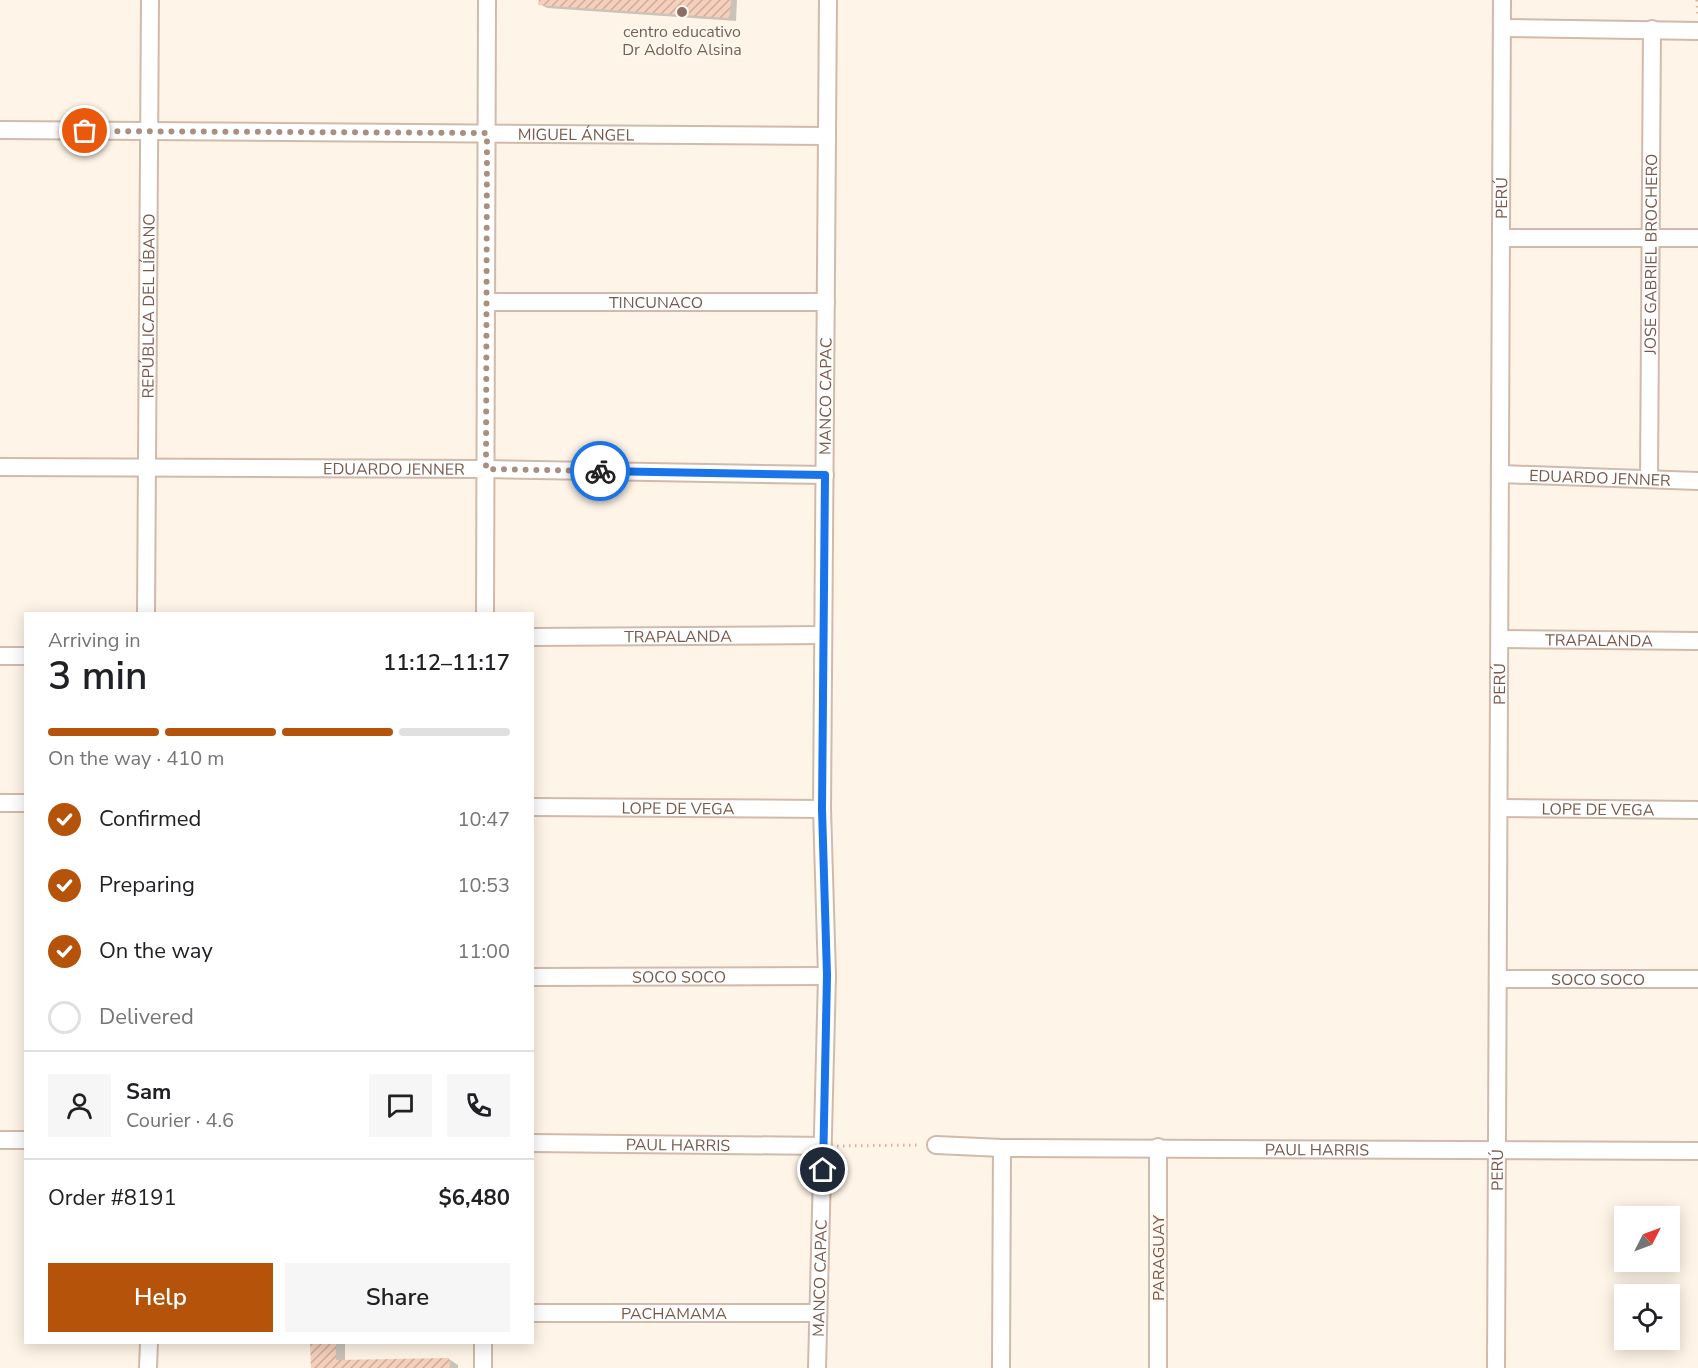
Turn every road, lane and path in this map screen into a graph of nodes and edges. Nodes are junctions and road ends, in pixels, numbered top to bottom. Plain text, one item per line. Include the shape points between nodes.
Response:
1 (150, 0) edge
2 (487, 0) edge
3 (828, 0) edge
4 (1502, 0) edge
5 (1502, 28) junction
6 (1652, 30) junction
7 (1698, 31) edge
8 (0, 130) edge
9 (149, 131) junction
10 (487, 133) junction
11 (827, 136) junction
12 (1501, 238) junction
13 (1651, 238) junction
14 (1698, 238) edge
15 (486, 302) junction
16 (826, 302) junction
17 (0, 467) edge
18 (147, 468) junction
19 (486, 469) junction
20 (1501, 474) junction
21 (825, 475) junction
22 (1649, 479) junction
23 (1698, 481) edge
24 (146, 612) edge
25 (485, 612) edge
26 (823, 635) junction
27 (534, 637) edge
28 (1500, 639) junction
29 (1698, 641) edge
30 (0, 656) edge
31 (24, 656) edge
32 (0, 803) edge
33 (24, 803) edge
34 (534, 807) edge
35 (1499, 808) junction
36 (822, 809) junction
37 (1698, 810) edge
38 (827, 976) junction
39 (534, 977) edge
40 (1498, 979) junction
41 (1698, 979) edge
42 (0, 1140) edge
43 (24, 1140) edge
44 (534, 1143) edge
45 (936, 1144) joint
46 (824, 1146) junction
47 (1002, 1148) junction
48 (1158, 1148) junction
49 (1497, 1150) junction
50 (1698, 1151) edge
51 (534, 1313) edge
52 (818, 1313) junction
53 (149, 1344) edge
54 (483, 1344) edge
55 (148, 1368) edge
56 (483, 1368) edge
57 (817, 1368) edge
58 (1001, 1368) edge
59 (1158, 1368) edge
60 (1496, 1368) edge

1 - 9 street, REPÚBLICA DEL LÍBANO
2 - 10 street
3 - 11 street, MANCO CAPAC
4 - 5 street, PERÚ
5 - 6 street
5 - 12 street, PERÚ
6 - 7 street
6 - 13 street, JOSE GABRIEL BROCHERO
8 - 9 street, MIGUEL ÁNGEL
9 - 10 street, MIGUEL ÁNGEL
9 - 18 street, REPÚBLICA DEL LÍBANO
10 - 11 street, MIGUEL ÁNGEL
10 - 15 street
11 - 16 street, MANCO CAPAC
12 - 13 street
12 - 20 street, PERÚ
13 - 14 street
13 - 22 street, JOSE GABRIEL BROCHERO
15 - 16 street, TINCUNACO
15 - 19 street
16 - 21 street, MANCO CAPAC
17 - 18 street, EDUARDO JENNER
18 - 19 street, EDUARDO JENNER
18 - 24 street, REPÚBLICA DEL LÍBANO
19 - 21 street, EDUARDO JENNER
19 - 25 street
20 - 22 street, EDUARDO JENNER
20 - 28 street, PERÚ
21 - 26 street, MANCO CAPAC
22 - 23 street, EDUARDO JENNER
26 - 27 street, TRAPALANDA
26 - 36 street, MANCO CAPAC
28 - 29 street, TRAPALANDA
28 - 35 street, PERÚ
30 - 31 street
32 - 33 street
34 - 36 street, LOPE DE VEGA
35 - 37 street, LOPE DE VEGA
35 - 40 street, PERÚ
36 - 38 street, MANCO CAPAC
38 - 39 street, SOCO SOCO
38 - 46 street, MANCO CAPAC
40 - 41 street, SOCO SOCO
40 - 49 street, PERÚ
42 - 43 street
44 - 46 street, PAUL HARRIS
45 - 46 path
45 - 47 street, PAUL HARRIS
46 - 52 street, MANCO CAPAC
47 - 48 street, PAUL HARRIS
47 - 58 street
48 - 49 street, PAUL HARRIS
48 - 59 street, PARAGUAY
49 - 50 street, PAUL HARRIS
49 - 60 street, PERÚ
51 - 52 street, PACHAMAMA
52 - 57 street, MANCO CAPAC
53 - 55 street
54 - 56 street

